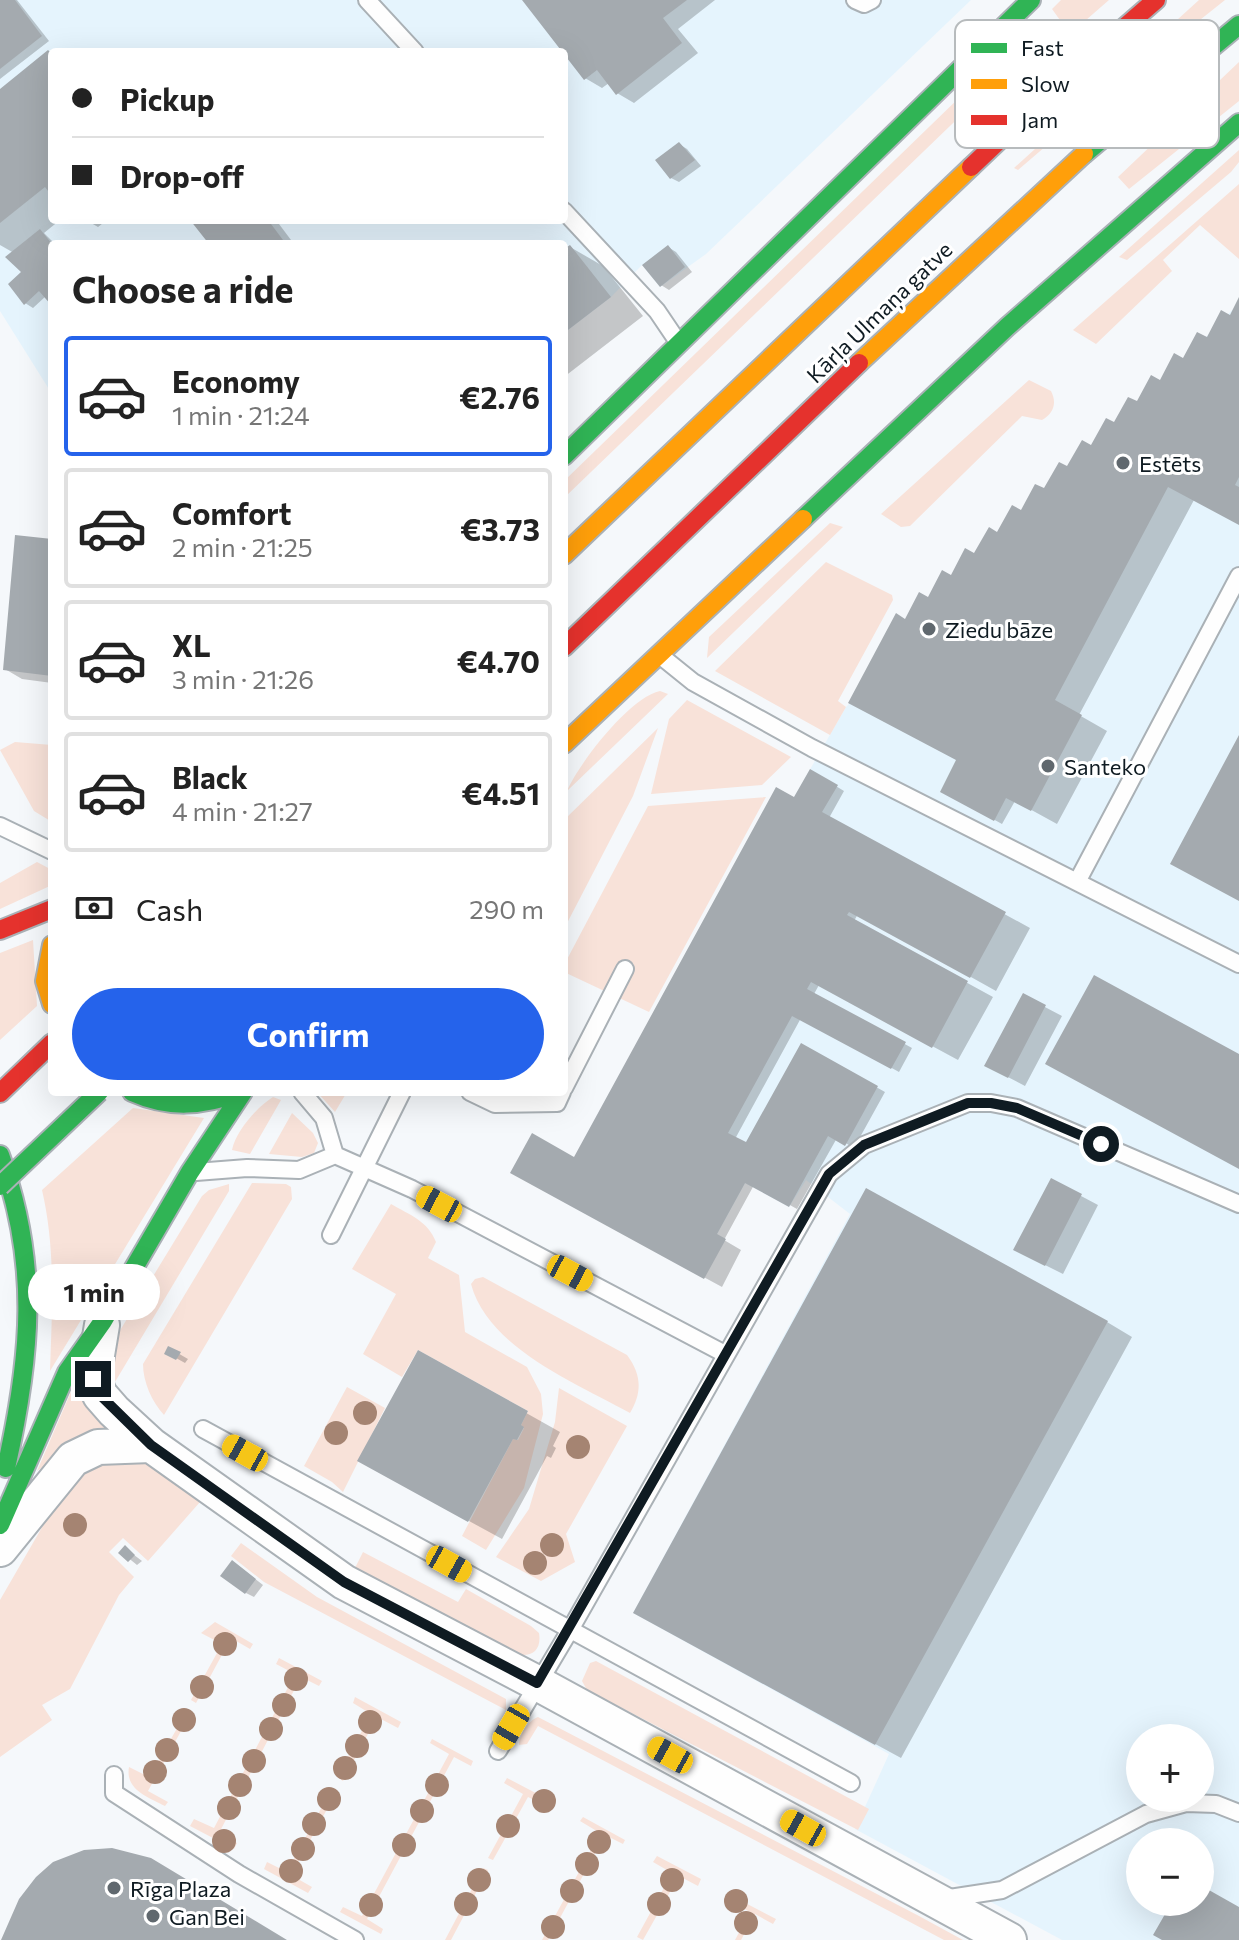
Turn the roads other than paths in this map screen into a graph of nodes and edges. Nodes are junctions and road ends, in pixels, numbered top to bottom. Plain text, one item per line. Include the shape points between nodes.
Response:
1 (367, 0) edge
2 (855, 0) edge
3 (872, 0) edge
4 (1031, 0) edge
5 (1156, 0) edge
6 (1011, 20) edge
7 (1133, 20) edge
8 (1239, 25) edge
9 (1219, 42) edge
10 (411, 48) edge
11 (955, 74) edge
12 (1239, 123) edge
13 (1219, 141) edge
14 (991, 148) edge
15 (1091, 148) edge
16 (1211, 148) edge
17 (568, 215) edge
18 (679, 344) junction
19 (568, 452) edge
20 (568, 551) edge
21 (1239, 576) edge
22 (568, 643) edge
23 (659, 654) junction
24 (568, 740) edge
25 (0, 826) edge
26 (48, 849) edge
27 (1077, 882) junction
28 (48, 911) edge
29 (0, 930) edge
30 (1239, 964) edge
31 (48, 966) edge
32 (625, 969) dead end
33 (48, 991) edge
34 (48, 1047) edge
35 (568, 1080) edge
36 (0, 1093) edge
37 (95, 1096) edge
38 (140, 1096) edge
39 (231, 1096) edge
40 (239, 1096) edge
41 (305, 1096) edge
42 (400, 1096) edge
43 (478, 1096) edge
44 (560, 1096) edge
45 (0, 1155) edge
46 (335, 1155) junction
47 (365, 1170) junction
48 (190, 1172) junction
49 (0, 1186) edge
50 (1239, 1204) edge
51 (331, 1235) dead end
52 (103, 1321) junction
53 (725, 1354) junction
54 (203, 1429) dead end
55 (151, 1445) junction
56 (0, 1490) edge
57 (0, 1525) edge
58 (0, 1549) edge
59 (570, 1630) junction
60 (537, 1683) junction
61 (498, 1751) dead end
62 (114, 1775) dead end
63 (851, 1783) dead end
64 (1239, 1813) edge
65 (936, 1900) junction
66 (355, 1940) edge
67 (1009, 1940) edge

1 - 10 lane
2 - 3 lane
4 - 6 highway
5 - 7 highway, Kārļa Ulmaņa gatve
8 - 9 highway, Kārļa Ulmaņa gatve
11 - 18 highway
12 - 13 highway
14 - 20 highway, Kārļa Ulmaņa gatve
15 - 22 highway, Kārļa Ulmaņa gatve
16 - 23 highway via 1007,327
17 - 18 lane via 657,311
18 - 19 highway
21 - 27 lane
23 - 24 highway
23 - 27 lane via 693,682 812,748
25 - 26 lane
27 - 30 lane
28 - 29 highway
31 - 33 highway
32 - 35 lane
34 - 36 highway
37 - 49 highway, bridge
38 - 39 highway via 176,1106 207,1105
40 - 48 highway
41 - 46 lane via 324,1118
42 - 47 lane
43 - 44 lane via 495,1104 557,1103
45 - 56 highway via 18,1206 29,1290 26,1367
46 - 47 lane
46 - 48 lane via 299,1170
47 - 51 lane
47 - 53 lane via 412,1189
48 - 52 highway
50 - 53 lane via 1017,1108 968,1103 864,1145 829,1174
52 - 55 street via 93,1379 100,1395
52 - 57 highway via 67,1372
53 - 59 lane
54 - 59 lane
55 - 58 street via 98,1447 73,1459
55 - 60 street via 344,1582
59 - 60 lane
59 - 63 lane
60 - 61 lane
60 - 65 street
62 - 66 lane via 114,1793 133,1807
64 - 65 lane via 1216,1804 1186,1803 1146,1814 1002,1890
65 - 67 street

